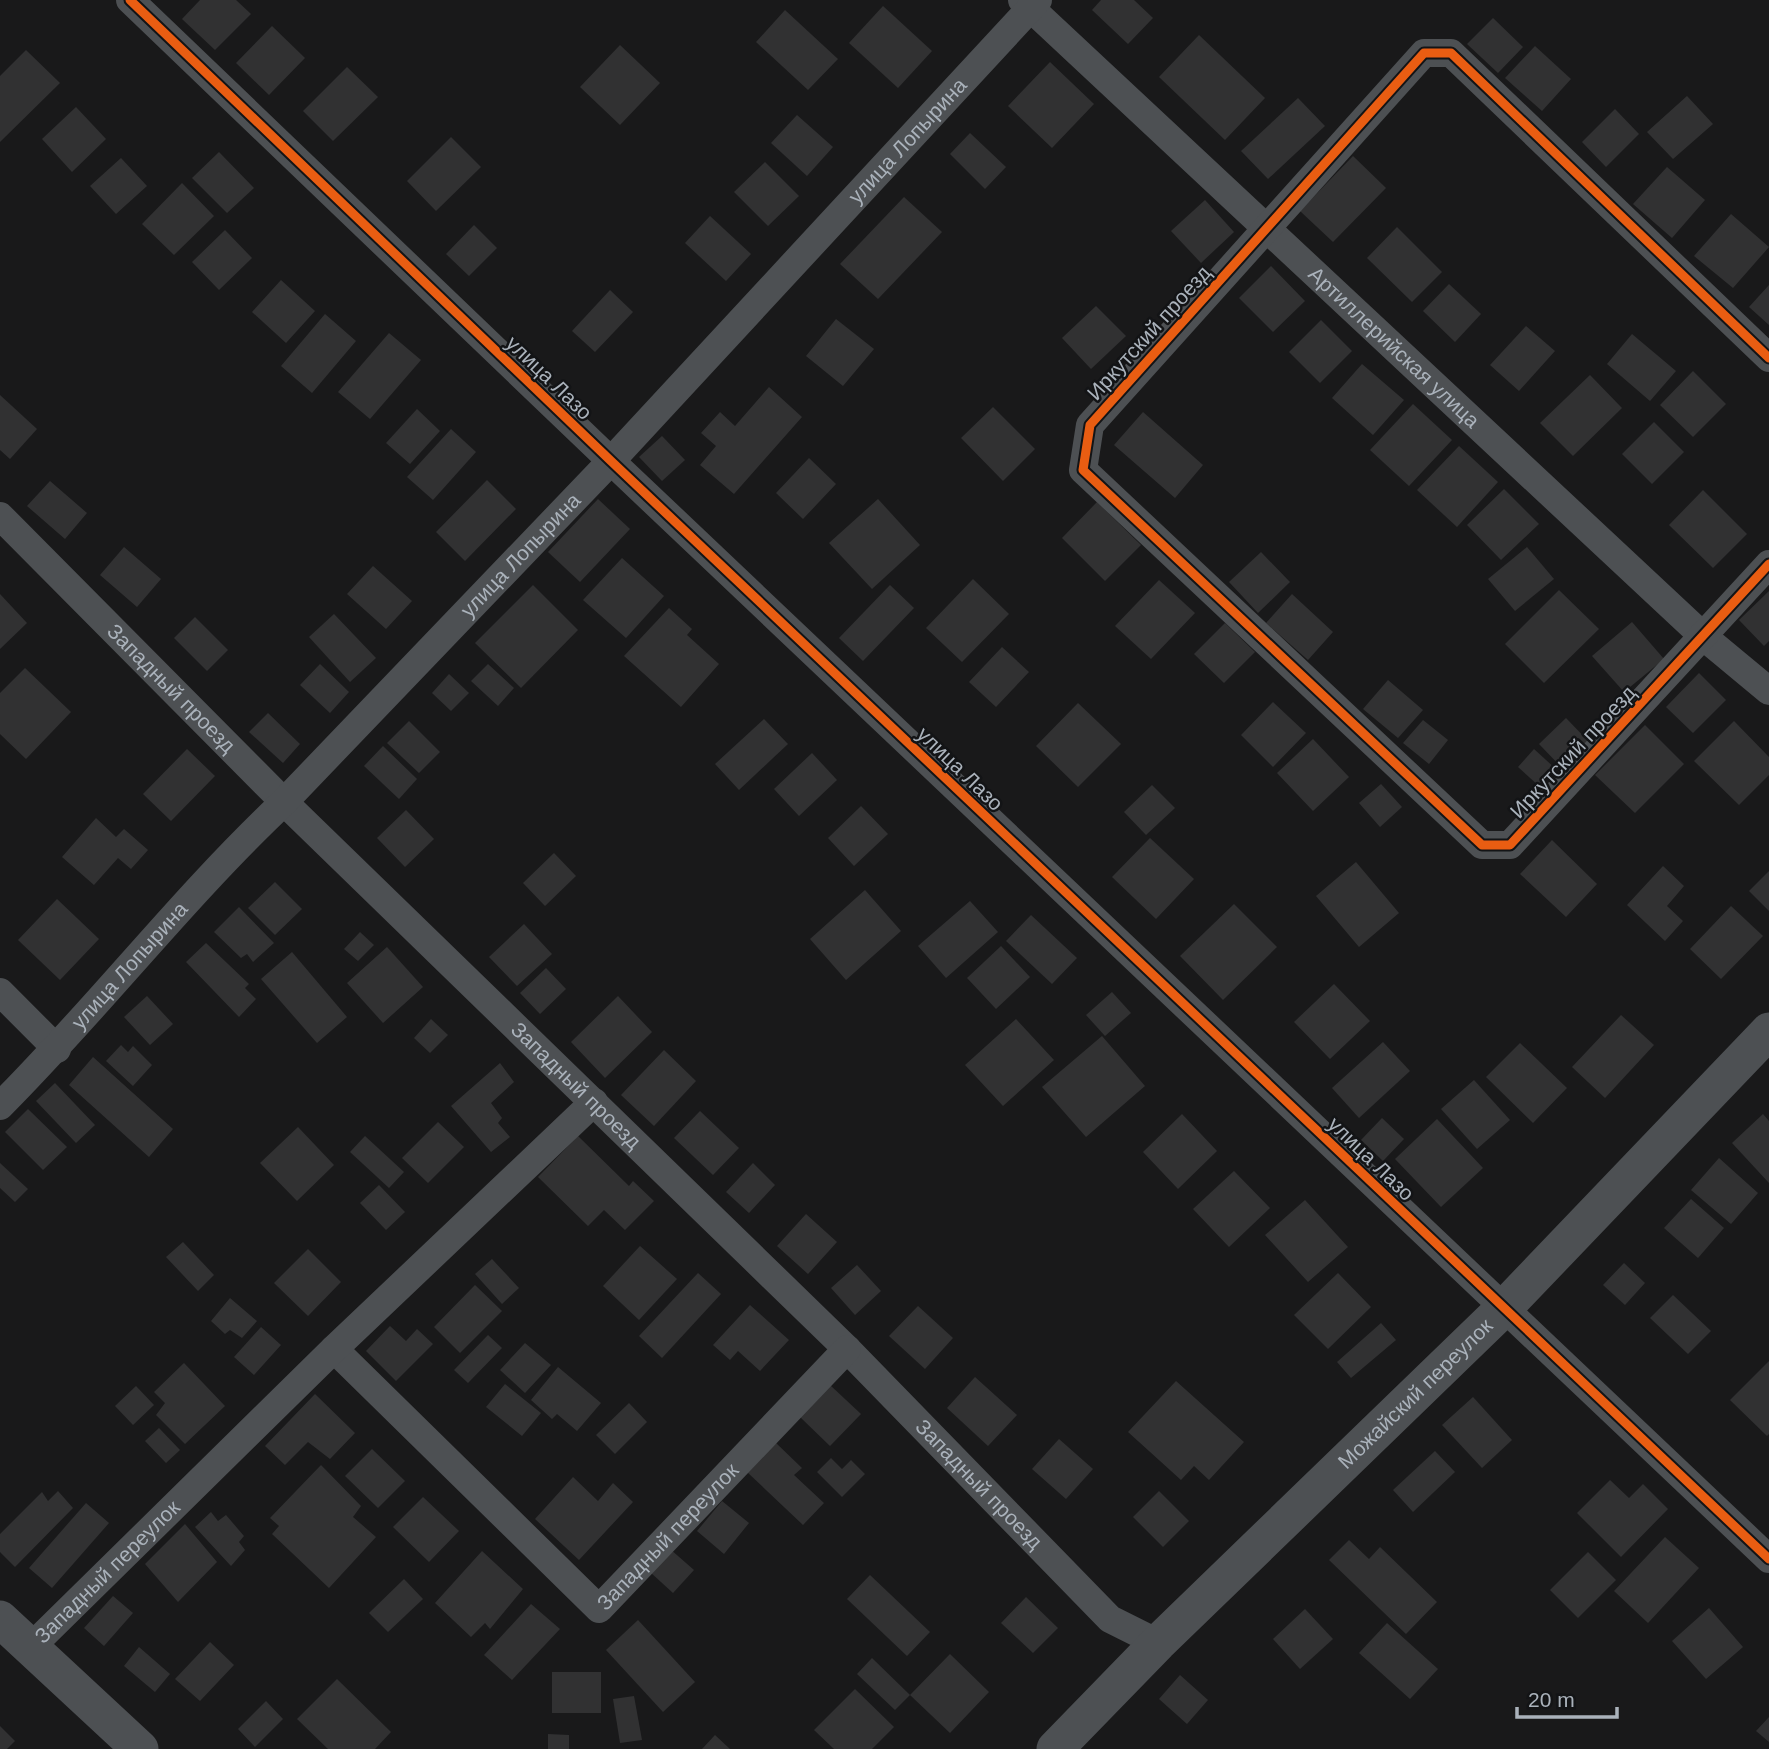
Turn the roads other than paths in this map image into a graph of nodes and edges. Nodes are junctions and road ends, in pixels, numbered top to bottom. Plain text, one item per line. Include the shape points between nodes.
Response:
1 (130, 0) edge
2 (1030, 3) edge
3 (1268, 227) junction
4 (1769, 358) edge
5 (611, 461) junction
6 (0, 516) edge
7 (1769, 564) edge
8 (1704, 637) junction
9 (1769, 691) edge
10 (284, 802) junction
11 (0, 992) edge
12 (1769, 1031) edge
13 (57, 1049) junction
14 (594, 1102) junction
15 (0, 1106) edge
16 (1503, 1309) junction
17 (334, 1349) junction
18 (847, 1349) junction
19 (1769, 1559) edge
20 (0, 1619) edge
21 (1158, 1643) junction
22 (31, 1647) junction
23 (140, 1749) edge
24 (1055, 1749) edge

1 - 5 street, улица Лазо
2 - 3 street, Артиллерийская улица
2 - 5 street, улица Лопырина
3 - 4 street, Иркутский проезд via 1424,53 1451,53
3 - 8 street, Артиллерийская улица
3 - 8 street, Иркутский проезд via 1090,425 1083,470 1472,836 1482,845 1510,845
5 - 10 street, улица Лопырина
5 - 16 street, улица Лазо
6 - 10 street, Западный проезд
7 - 8 street, Иркутский проезд
8 - 9 street, Артиллерийская улица
10 - 13 street, улица Лопырина via 234,849
10 - 14 street, Западный проезд
11 - 13 street
12 - 16 street, Можайский переулок
13 - 15 street, улица Лопырина
14 - 17 street, Западный переулок
14 - 18 street, Западный проезд
16 - 19 street, улица Лазо
16 - 21 street, Можайский переулок
17 - 18 street, Западный переулок via 599,1609
17 - 22 street, Западный переулок
18 - 21 street, Западный проезд via 1110,1619
20 - 22 street
21 - 24 street, Можайский переулок
22 - 23 street

